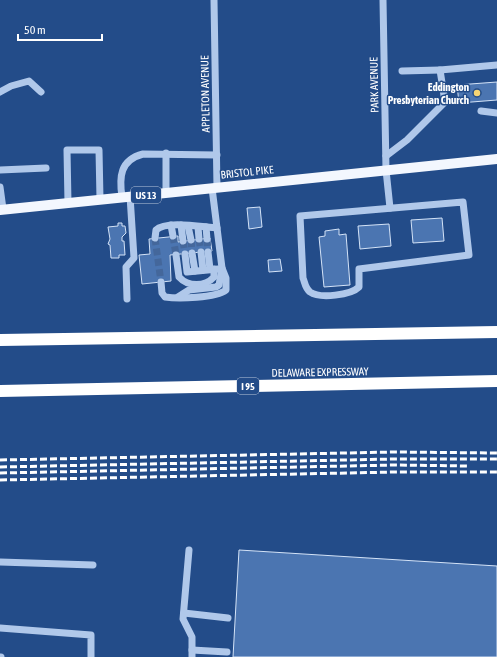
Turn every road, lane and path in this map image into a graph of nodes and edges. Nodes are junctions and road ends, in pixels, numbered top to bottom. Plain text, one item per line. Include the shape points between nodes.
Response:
1 (214, 0) edge
2 (383, 0) edge
3 (497, 65) edge
4 (440, 70) junction
5 (402, 71) dead end
6 (0, 92) edge
7 (42, 92) dead end
8 (481, 111) dead end
9 (497, 113) edge
10 (166, 153) junction
11 (217, 154) junction
12 (386, 156) junction
13 (497, 159) edge
14 (46, 168) dead end
15 (0, 170) edge
16 (386, 170) junction
17 (0, 187) edge
18 (214, 188) junction
19 (166, 193) junction
20 (126, 197) junction
21 (100, 200) junction
22 (68, 203) junction
23 (390, 208) junction
24 (2, 210) edge
25 (171, 225) junction
26 (185, 225) junction
27 (198, 227) junction
28 (206, 227) junction
29 (217, 228) junction
30 (173, 236) tunnel mouth
31 (155, 238) dead end
32 (187, 240) tunnel mouth
33 (204, 252) tunnel mouth
34 (188, 254) tunnel mouth
35 (176, 255) tunnel mouth
36 (209, 269) junction
37 (161, 282) tunnel mouth
38 (127, 298) dead end
39 (497, 332) edge
40 (0, 340) edge
41 (497, 381) edge
42 (0, 390) edge
43 (189, 550) dead end
44 (0, 562) edge
45 (93, 565) dead end
46 (184, 613) junction
47 (228, 618) dead end
48 (0, 628) edge
49 (227, 652) dead end
50 (192, 653) edge
51 (90, 657) edge

1 - 11 street, APPLETON AVENUE
2 - 12 street, PARK AVENUE
3 - 4 street
4 - 5 street
4 - 12 street via 445,102 407,140
6 - 7 street via 29,81
8 - 9 street
10 - 11 street
10 - 19 street
10 - 20 street via 143,154 129,160 122,172 121,184
11 - 18 street, APPLETON AVENUE
12 - 16 street, PARK AVENUE
13 - 16 main road, BRISTOL PIKE / US 13
14 - 15 street
16 - 18 main road, BRISTOL PIKE / US 13
16 - 23 street, PARK AVENUE
17 - 24 street
18 - 19 main road, BRISTOL PIKE / US 13
18 - 29 street, APPLETON AVENUE
19 - 20 main road, BRISTOL PIKE / US 13
20 - 21 main road, BRISTOL PIKE / US 13
20 - 38 street via 134,258 126,267
21 - 22 main road, BRISTOL PIKE / US 13
21 - 22 street via 100,150 67,150
22 - 24 main road, BRISTOL PIKE / US 13
23 - 23 street via 463,202 468,255 359,269 359,288 352,293 320,296 306,287 303,278 300,216
25 - 26 street
25 - 30 street
25 - 31 street via 159,227
26 - 27 street
26 - 32 street
27 - 28 street
27 - 28 street via 203,239
28 - 29 street
29 - 36 street, APPLETON AVENUE
33 - 36 street
34 - 36 street via 187,272
35 - 36 street via 179,276 188,284 203,284 210,281 214,277
36 - 37 street via 226,278 226,290 221,294 169,298 163,295
39 - 40 highway
41 - 42 highway, DELAWARE EXPRESSWAY / I 95
43 - 46 street
44 - 45 street
46 - 47 street
46 - 50 street via 183,619 192,637
48 - 51 street via 91,635
49 - 50 street

